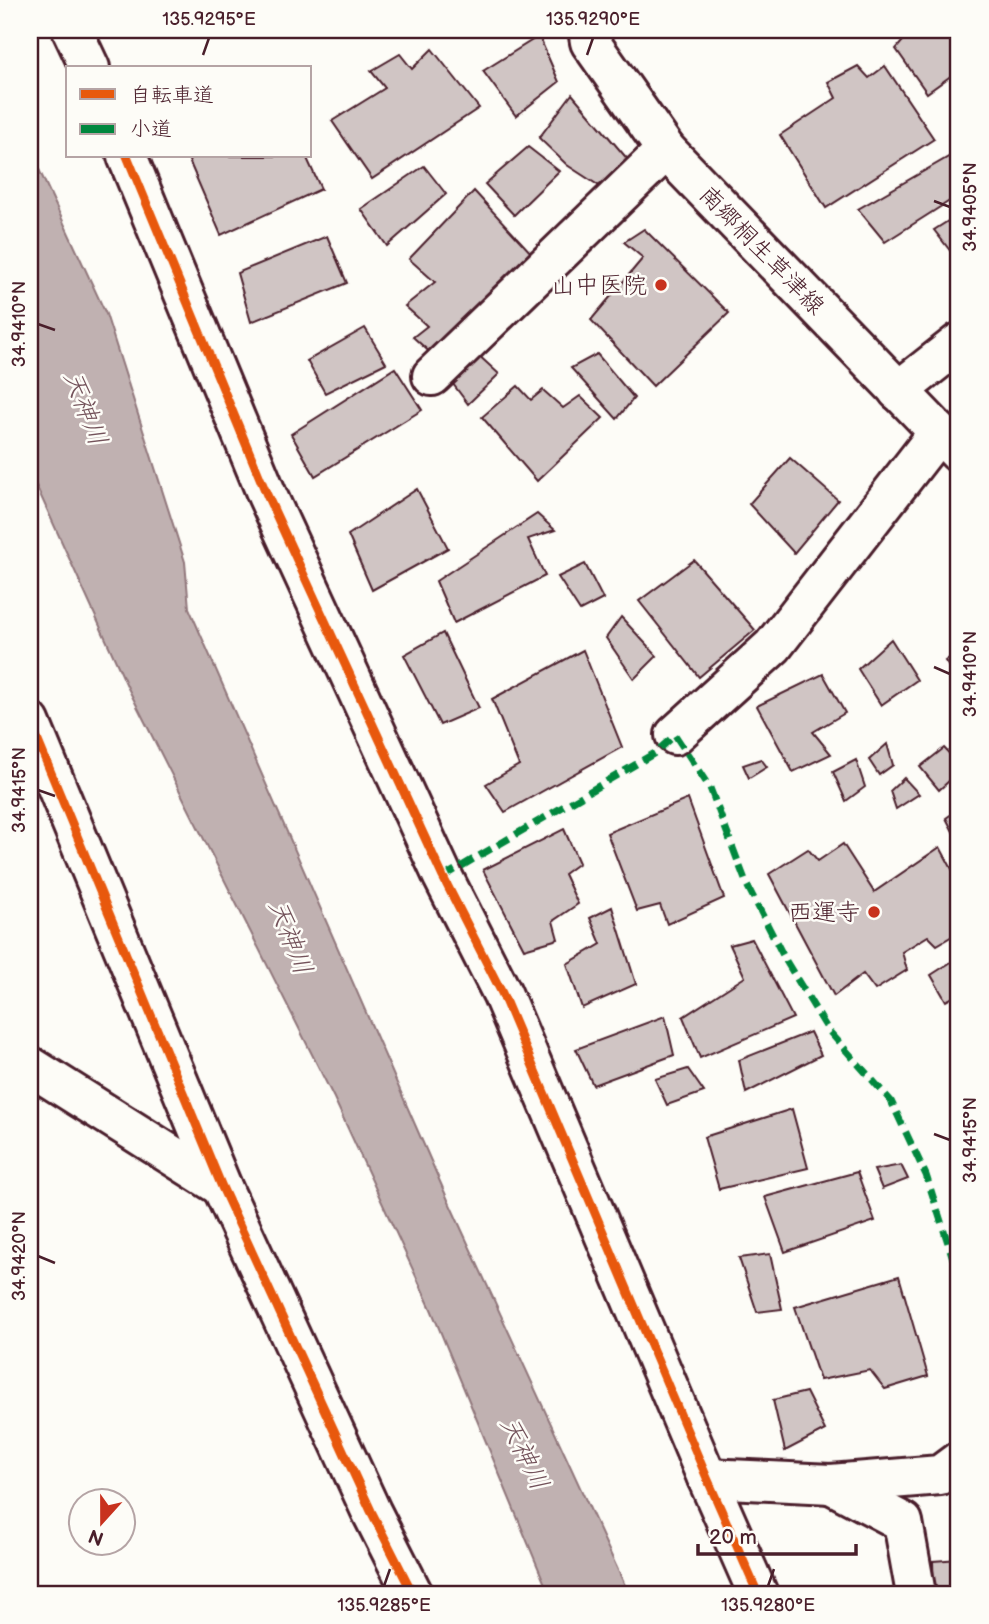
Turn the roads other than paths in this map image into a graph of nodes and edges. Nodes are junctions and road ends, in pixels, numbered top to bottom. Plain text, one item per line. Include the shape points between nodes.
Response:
1 (72, 30) edge
2 (594, 34) edge
3 (89, 66) edge
4 (666, 150) junction
5 (128, 158) edge
6 (959, 343) edge
7 (432, 376) dead end
8 (898, 391) junction
9 (949, 443) edge
10 (30, 722) edge
11 (675, 735) dead end
12 (30, 1066) edge
13 (222, 1187) junction
14 (959, 1461) edge
15 (706, 1478) junction
16 (831, 1484) junction
17 (413, 1594) edge
18 (758, 1594) edge
19 (916, 1594) edge

1 - 3 street
2 - 4 street, 南郷桐生草津線
4 - 7 street
4 - 8 street, 南郷桐生草津線
5 - 15 street via 267,495 443,877 502,993
6 - 8 street
8 - 9 street, 南郷桐生草津線
9 - 11 street via 773,646
10 - 13 street
12 - 13 street
13 - 17 street
14 - 16 street via 940,1475
15 - 16 street
15 - 18 street
16 - 19 street via 903,1522

